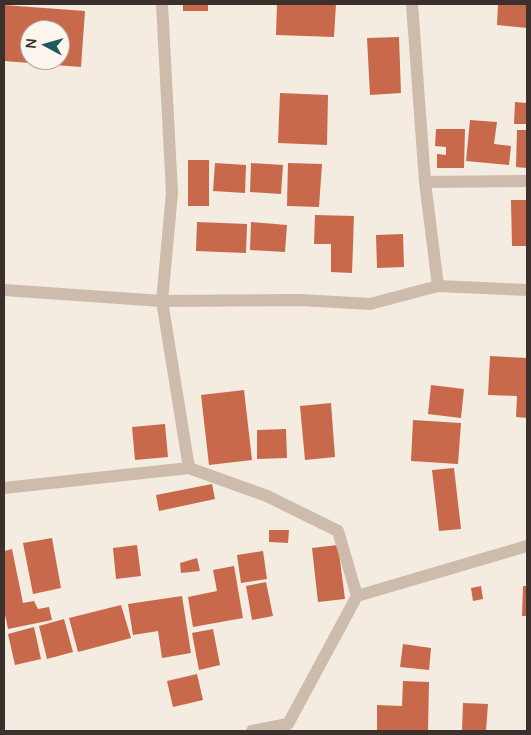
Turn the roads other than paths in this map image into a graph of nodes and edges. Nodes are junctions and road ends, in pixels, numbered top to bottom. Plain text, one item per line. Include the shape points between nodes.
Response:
1 (162, 4) edge
2 (412, 4) edge
3 (425, 182) junction
4 (527, 182) edge
5 (438, 286) junction
6 (4, 290) edge
7 (527, 290) edge
8 (162, 301) junction
9 (189, 468) junction
10 (4, 488) edge
11 (527, 546) edge
12 (357, 596) junction
13 (290, 728) edge
14 (252, 731) edge

1 - 8 street via 172,193
2 - 3 street
3 - 4 street
3 - 5 street
5 - 7 street
5 - 8 street via 370,304 300,300
6 - 8 street
8 - 9 street
9 - 10 street
9 - 12 street via 267,496 338,531
11 - 12 street
12 - 13 street
13 - 14 street

